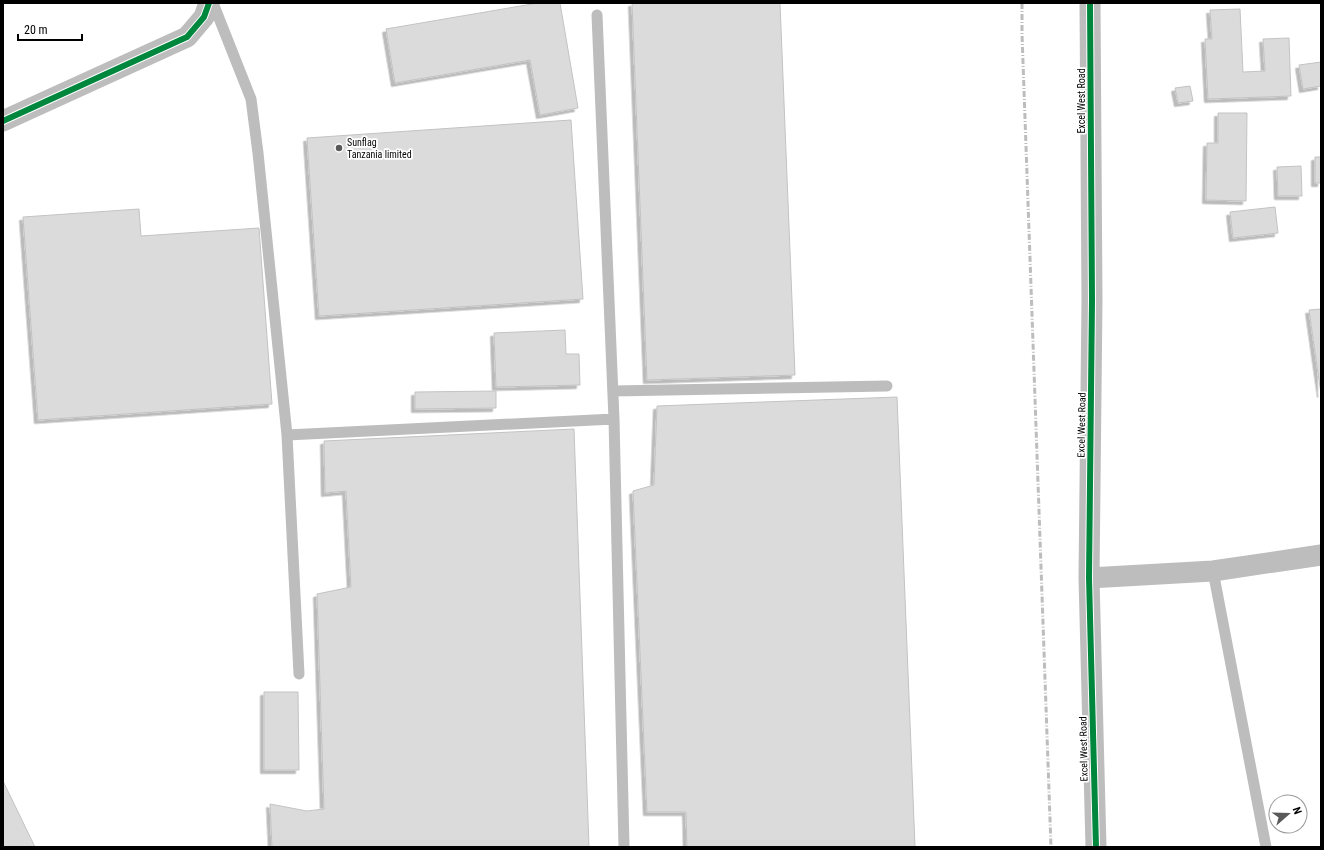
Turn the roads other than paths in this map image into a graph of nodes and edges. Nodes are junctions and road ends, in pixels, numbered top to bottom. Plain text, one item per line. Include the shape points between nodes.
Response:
1 (209, 3) edge
2 (213, 3) edge
3 (1090, 3) edge
4 (597, 15) dead end
5 (3, 121) edge
6 (887, 386) dead end
7 (613, 391) junction
8 (614, 419) junction
9 (287, 435) junction
10 (1321, 555) edge
11 (1213, 571) junction
12 (1089, 578) junction
13 (299, 674) dead end
14 (624, 847) edge
15 (1096, 847) edge
16 (1266, 847) edge

1 - 5 street via 204,17 187,37
2 - 9 lane via 251,99
3 - 12 street, Excel West Road via 1092,300
4 - 7 lane
6 - 7 lane
7 - 8 lane
8 - 9 lane
8 - 14 lane
9 - 13 lane
10 - 11 street
11 - 12 street
11 - 16 lane
12 - 15 street, Excel West Road

